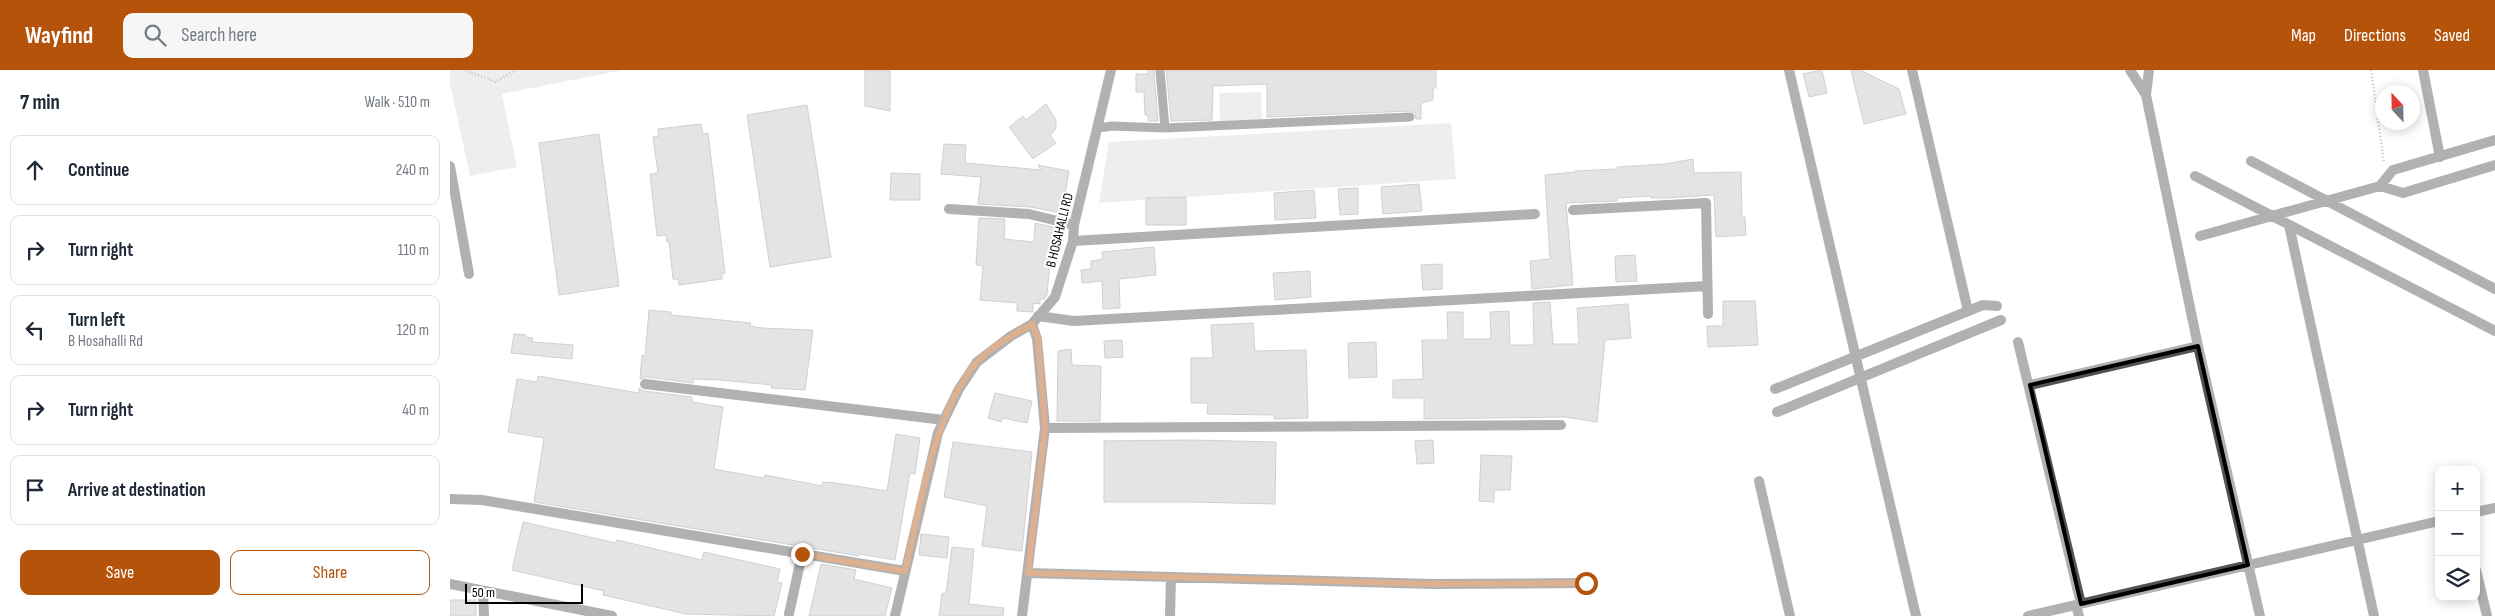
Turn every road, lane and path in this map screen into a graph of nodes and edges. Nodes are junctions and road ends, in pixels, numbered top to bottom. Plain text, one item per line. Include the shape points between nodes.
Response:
1 (465, 70) edge
2 (516, 70) edge
3 (1111, 70) edge
4 (1160, 70) edge
5 (1789, 70) edge
6 (1912, 70) edge
7 (2130, 70) edge
8 (2149, 70) edge
9 (2371, 70) edge
10 (2423, 70) edge
11 (2146, 95) junction
12 (1410, 117) dead end
13 (1098, 128) junction
14 (1165, 128) junction
15 (2495, 140) edge
16 (2440, 157) junction
17 (2251, 161) dead end
18 (450, 166) edge
19 (2495, 166) edge
20 (2195, 176) dead end
21 (2380, 186) junction
22 (2327, 201) junction
23 (949, 209) dead end
24 (1573, 210) dead end
25 (1535, 214) dead end
26 (2272, 216) junction
27 (2289, 224) junction
28 (1074, 225) junction
29 (2200, 236) dead end
30 (1073, 240) junction
31 (469, 274) dead end
32 (1707, 286) junction
33 (2495, 289) edge
34 (1997, 306) dead end
35 (1968, 311) junction
36 (1708, 314) dead end
37 (1035, 320) junction
38 (2001, 320) dead end
39 (2495, 331) edge
40 (2018, 342) dead end
41 (2198, 346) junction
42 (1855, 357) junction
43 (1860, 378) junction
44 (645, 384) dead end
45 (2030, 385) junction
46 (1775, 389) dead end
47 (1777, 412) dead end
48 (944, 420) junction
49 (1561, 425) dead end
50 (1045, 428) junction
51 (1759, 481) dead end
52 (450, 499) edge
53 (2495, 508) edge
54 (2480, 511) edge
55 (2435, 522) edge
56 (2356, 540) junction
57 (802, 554) junction
58 (2248, 565) junction
59 (905, 571) junction
60 (1028, 573) junction
61 (1171, 577) junction
62 (1586, 583) dead end
63 (450, 584) edge
64 (2480, 587) edge
65 (484, 591) junction
66 (2078, 604) junction
67 (789, 614) dead end
68 (484, 616) edge
69 (612, 616) edge
70 (894, 616) edge
71 (1022, 616) edge
72 (1170, 616) edge
73 (1790, 616) edge
74 (1916, 616) edge
75 (2028, 616) edge
76 (2079, 616) edge
77 (2260, 616) edge
78 (2374, 616) edge
79 (2487, 616) edge

1 - 2 path via 495,82
3 - 13 street, B HOSAHALLI RD
4 - 14 lane
5 - 42 street
6 - 35 street
7 - 11 street
8 - 11 street
9 - 21 path via 2384,168
10 - 16 street
11 - 41 street
12 - 14 lane
13 - 14 lane
13 - 28 street, B HOSAHALLI RD
15 - 16 street
16 - 21 street via 2393,170
17 - 22 street
18 - 31 street
19 - 21 street via 2403,193
20 - 26 street
21 - 22 street
22 - 26 street
22 - 33 street
23 - 28 street via 1029,214
24 - 32 street via 1706,203
25 - 30 street
26 - 27 street
26 - 29 street
27 - 39 street
27 - 56 street
28 - 30 street, B HOSAHALLI RD
30 - 37 street, B HOSAHALLI RD via 1055,297
32 - 36 street
32 - 37 street via 1074,321
34 - 35 street via 1983,305
35 - 42 street
37 - 48 street, B HOSAHALLI RD via 977,362
37 - 50 street
38 - 43 street
40 - 45 street
41 - 45 street
41 - 58 street
42 - 43 street
42 - 46 street
43 - 47 street
43 - 74 street
44 - 48 street
45 - 66 street
48 - 59 street, B HOSAHALLI RD via 938,433
49 - 50 street
50 - 60 street
51 - 73 street
52 - 57 street via 482,500
53 - 54 street
55 - 56 street
56 - 58 street
56 - 78 street
57 - 59 street
57 - 67 street
58 - 66 street
58 - 77 street
59 - 70 street, B HOSAHALLI RD
60 - 61 street
60 - 71 street
61 - 62 street via 1433,584
61 - 72 street
63 - 65 street
64 - 79 street
65 - 68 street
65 - 69 street
66 - 75 street
66 - 76 street

